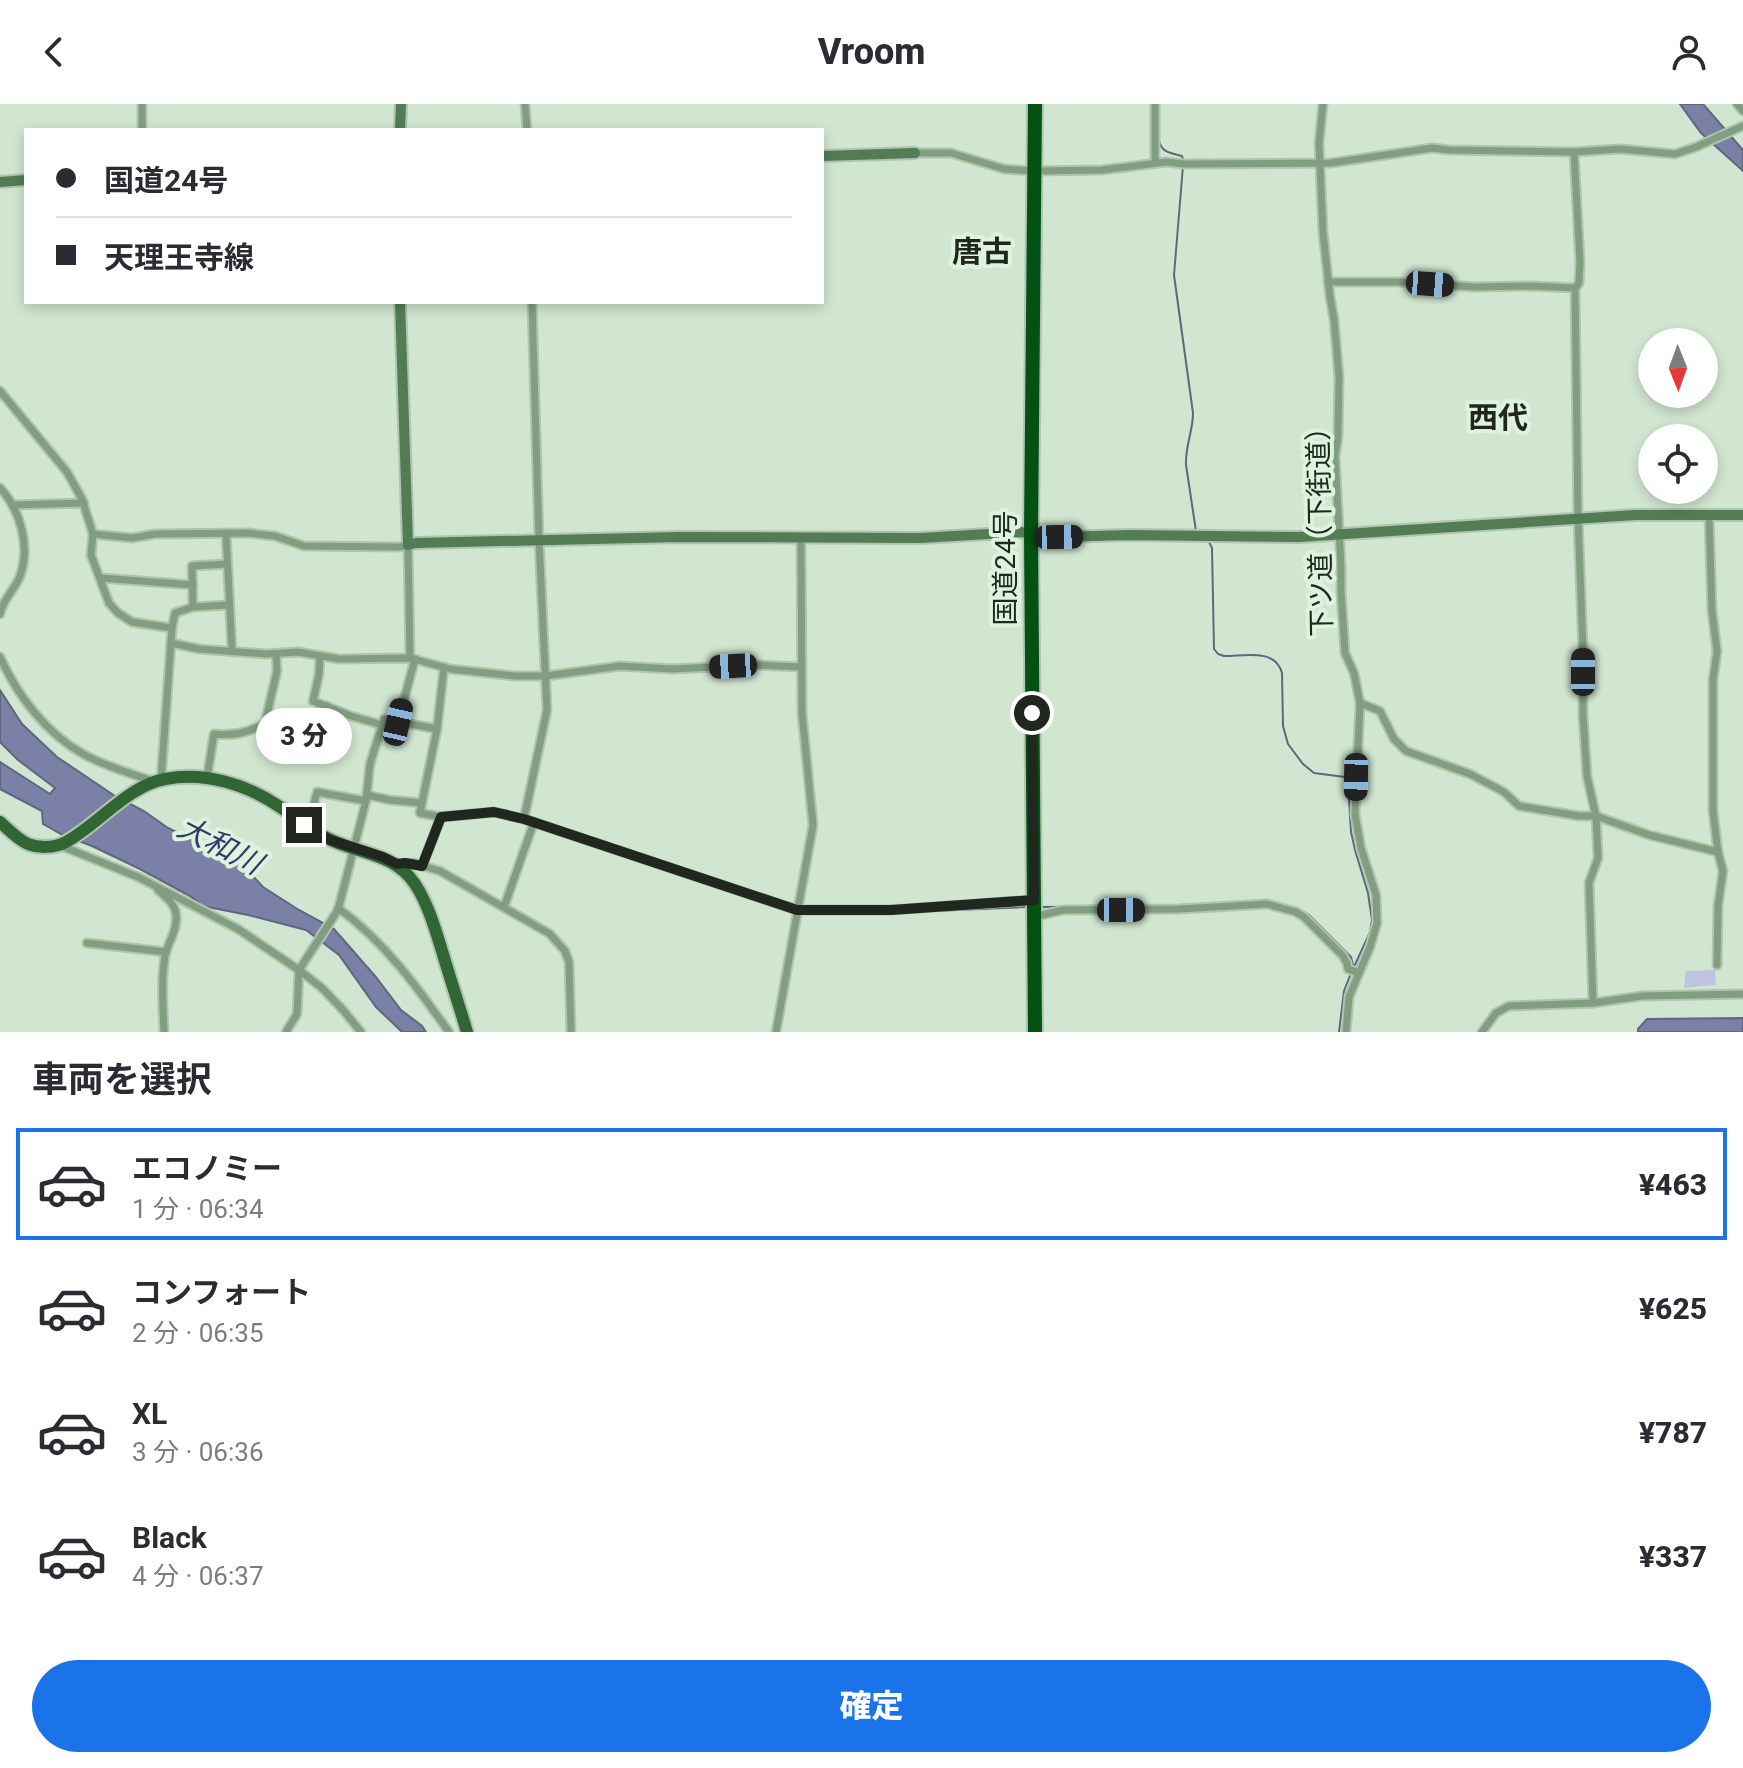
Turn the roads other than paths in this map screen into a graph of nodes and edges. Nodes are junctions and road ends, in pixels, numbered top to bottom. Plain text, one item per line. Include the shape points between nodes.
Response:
1 (142, 104) edge
2 (401, 104) edge
3 (525, 104) edge
4 (1035, 104) edge
5 (1155, 104) edge
6 (1323, 104) edge
7 (1737, 104) edge
8 (1743, 111) edge
9 (1742, 126) edge
10 (142, 128) edge
11 (400, 128) edge
12 (527, 128) edge
13 (1574, 152) junction
14 (915, 153) joint
15 (824, 156) edge
16 (1155, 162) junction
17 (1319, 164) junction
18 (1034, 171) junction
19 (24, 180) edge
20 (0, 182) edge
21 (1328, 282) junction
22 (1575, 288) junction
23 (400, 304) edge
24 (532, 304) edge
25 (0, 391) edge
26 (0, 488) edge
27 (84, 503) junction
28 (12, 505) junction
29 (1709, 515) junction
30 (1743, 515) edge
31 (1578, 518) junction
32 (226, 533) junction
33 (93, 534) junction
34 (1031, 534) junction
35 (1339, 536) junction
36 (801, 539) junction
37 (539, 540) junction
38 (408, 545) junction
39 (227, 564) junction
40 (101, 578) junction
41 (193, 585) junction
42 (229, 605) junction
43 (193, 607) junction
44 (0, 614) edge
45 (172, 628) junction
46 (171, 643) junction
47 (232, 651) junction
48 (276, 654) junction
49 (320, 656) junction
50 (0, 657) edge
51 (413, 659) junction
52 (444, 667) junction
53 (801, 667) junction
54 (546, 676) junction
55 (1360, 703) junction
56 (327, 706) junction
57 (398, 722) junction
58 (382, 725) junction
59 (259, 727) junction
60 (437, 729) junction
61 (207, 778) junction
62 (158, 781) junction
63 (366, 798) junction
64 (422, 803) junction
65 (1596, 816) junction
66 (441, 817) junction
67 (524, 819) junction
68 (0, 822) edge
69 (534, 822) junction
70 (308, 827) junction
71 (61, 844) junction
72 (354, 849) junction
73 (1718, 852) junction
74 (397, 864) junction
75 (422, 866) junction
76 (154, 885) junction
77 (1034, 900) junction
78 (504, 907) junction
79 (338, 909) junction
80 (797, 910) junction
81 (1034, 917) junction
82 (87, 943) dead end
83 (166, 952) junction
84 (1717, 965) dead end
85 (300, 969) junction
86 (1359, 973) junction
87 (1743, 994) edge
88 (1593, 1003) junction
89 (164, 1032) edge
90 (286, 1032) edge
91 (361, 1032) edge
92 (449, 1032) edge
93 (467, 1032) edge
94 (571, 1032) edge
95 (776, 1032) edge
96 (1035, 1032) edge
97 (1346, 1032) edge
98 (1482, 1032) edge

1 - 10 street
2 - 11 street
3 - 12 street
4 - 18 highway, 国道24号
5 - 16 street
6 - 17 street, 下ツ道（下街道）
7 - 8 street
9 - 13 street via 1675,154
13 - 17 street via 1432,148
13 - 22 street via 1580,262
14 - 15 street
14 - 18 street via 951,153 1004,169
16 - 17 street
16 - 18 street via 1102,170
17 - 21 street, 下ツ道（下街道）
18 - 34 highway, 国道24号
19 - 20 street
21 - 22 street
21 - 35 street, 下ツ道（下街道） via 1339,377
22 - 31 street
23 - 38 street
24 - 37 street
25 - 27 street via 67,472
26 - 28 street
27 - 28 street
27 - 33 street
28 - 44 street via 22,532 24,563
29 - 30 street
29 - 31 street
29 - 73 street via 1717,651 1713,811
31 - 35 street
31 - 65 street via 1583,715
32 - 33 street via 132,538
32 - 38 street via 260,534 304,546
32 - 39 street
33 - 40 street via 91,555
34 - 35 street
34 - 36 street
34 - 77 highway, 国道24号
35 - 55 street, 下ツ道（下街道） via 1345,653
36 - 37 street
36 - 53 street
37 - 38 street
37 - 54 street
38 - 51 street
39 - 41 street via 192,566
39 - 42 street
40 - 41 street
40 - 45 street via 109,603 125,618
41 - 43 street
42 - 43 street
42 - 47 street
43 - 45 street via 175,613
45 - 46 street
46 - 47 street
46 - 62 street
47 - 48 street
48 - 49 street
48 - 59 street via 275,682 265,723
49 - 51 street
49 - 56 street via 313,701
50 - 62 street via 26,702 72,747
51 - 52 street
51 - 57 street
52 - 54 street
52 - 60 street
53 - 54 street via 620,666
53 - 80 street via 813,825
54 - 67 street via 546,721
55 - 65 street via 1380,711 1406,751 1470,774 1519,806
55 - 86 street, 下ツ道（下街道） via 1355,814 1376,895 1377,923
56 - 58 street
56 - 59 street via 315,729 297,724 294,737
57 - 58 street via 384,719
57 - 60 street
58 - 63 street
59 - 61 street via 241,734 214,734
60 - 64 street
61 - 62 main road
61 - 70 main road via 255,793
62 - 71 main road
63 - 64 street
63 - 70 street via 317,792
63 - 72 street
64 - 66 street via 420,813
65 - 73 street
65 - 88 street via 1598,858 1589,883
66 - 67 street via 494,812
66 - 75 street
67 - 69 street
68 - 71 main road via 26,843
69 - 78 street
69 - 80 street
70 - 72 main road
71 - 76 street
72 - 74 main road
72 - 79 street
73 - 84 street via 1723,871
74 - 75 street
74 - 93 main road via 417,886 431,916
75 - 78 street
76 - 83 street via 176,911
76 - 85 street
77 - 80 street
77 - 81 highway, 国道24号
78 - 94 street via 550,934 565,951
79 - 85 street
79 - 92 street via 391,955
80 - 95 street
81 - 86 street via 1063,910 1267,904 1311,922 1343,956 1348,969
81 - 96 highway, 国道24号
82 - 83 street
83 - 89 street
85 - 90 street via 297,1014
85 - 91 street
86 - 97 street, 下ツ道（下街道） via 1349,997
87 - 88 street via 1642,996
88 - 98 street via 1509,1006

